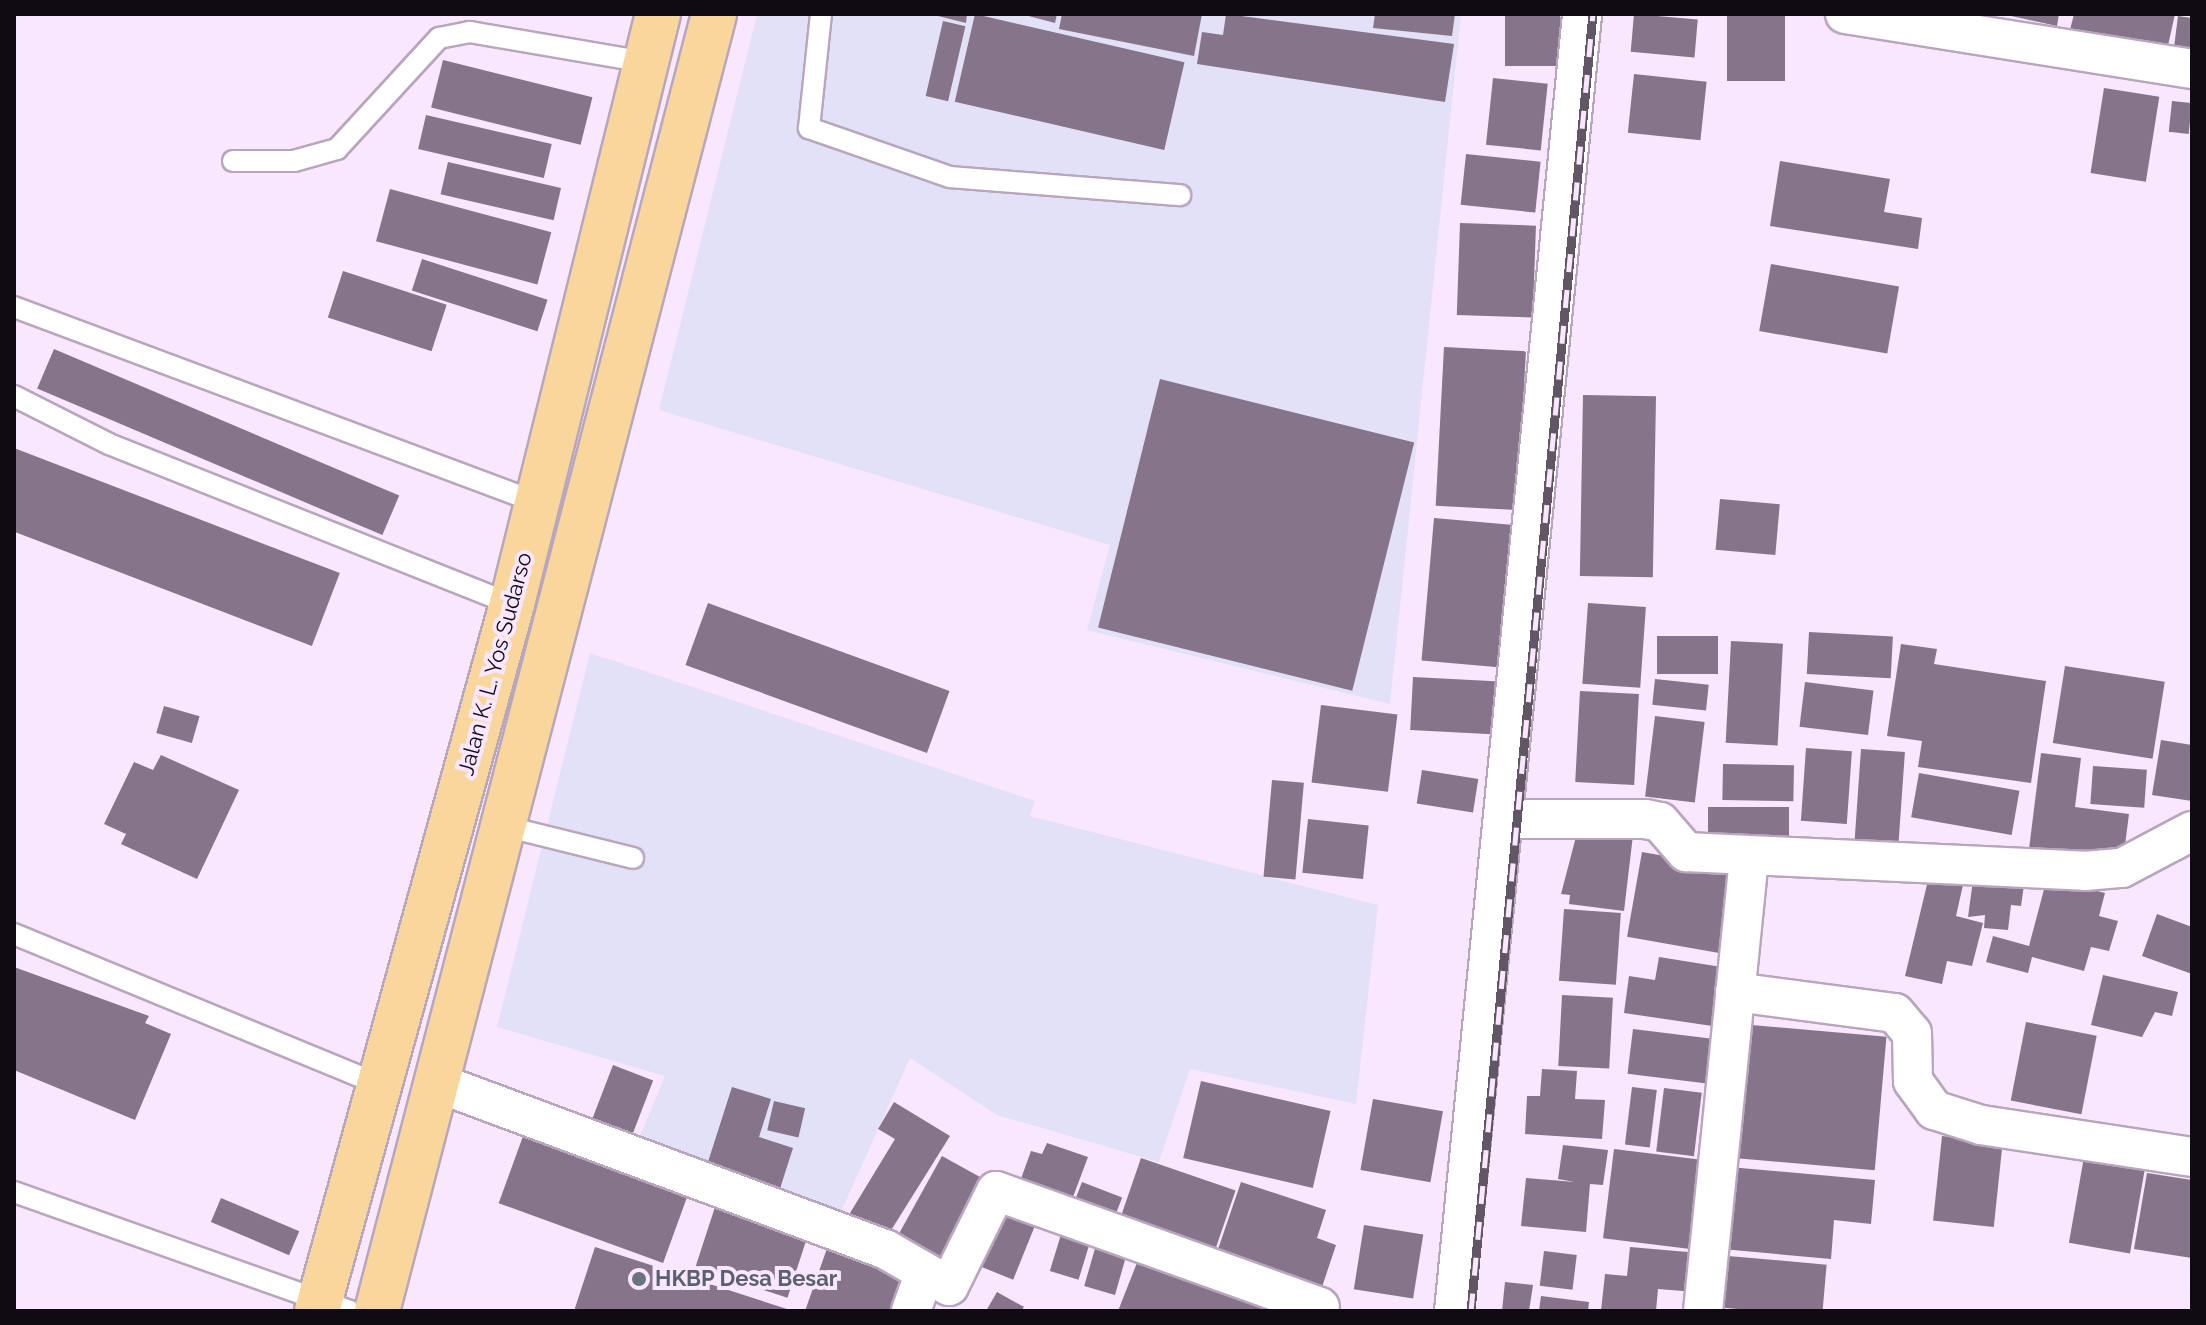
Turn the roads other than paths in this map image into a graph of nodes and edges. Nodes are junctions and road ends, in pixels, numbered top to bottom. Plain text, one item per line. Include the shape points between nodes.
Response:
1 (658, 14) edge
2 (714, 14) edge
3 (821, 14) edge
4 (1582, 14) edge
5 (1845, 14) edge
6 (646, 62) junction
7 (2192, 69) edge
8 (233, 161) dead end
9 (1180, 195) dead end
10 (14, 307) edge
11 (14, 396) edge
12 (536, 502) junction
13 (512, 604) junction
14 (1507, 819) junction
15 (504, 826) junction
16 (2192, 831) edge
17 (1749, 856) junction
18 (633, 858) dead end
19 (14, 934) edge
20 (1735, 992) junction
21 (438, 1083) junction
22 (383, 1086) junction
23 (2192, 1157) edge
24 (14, 1192) edge
25 (925, 1272) junction
26 (1320, 1307) dead end
27 (329, 1308) edge
28 (377, 1311) edge
29 (911, 1311) edge
30 (1454, 1311) edge
31 (1703, 1311) edge

1 - 6 highway, Jalan K. L. Yos Sudarso
2 - 15 highway
3 - 9 lane via 809,128 950,177
4 - 14 street
5 - 7 street
6 - 8 lane via 470,32 439,38 337,149 294,161
6 - 12 highway, Jalan K. L. Yos Sudarso
10 - 12 lane
11 - 13 lane via 109,444
12 - 13 highway, Jalan K. L. Yos Sudarso
13 - 22 highway, Jalan K. L. Yos Sudarso
14 - 17 street via 1645,819 1660,822 1686,852
14 - 30 street
15 - 18 lane
15 - 21 highway
16 - 17 street via 2122,868 2085,871
17 - 20 street
19 - 22 lane
20 - 23 street via 1895,1013 1912,1033 1913,1081 1934,1110 1981,1125
20 - 31 street
21 - 25 street via 885,1249
21 - 28 highway
22 - 27 highway, Jalan K. L. Yos Sudarso
24 - 27 lane
25 - 26 street via 949,1286 996,1191
25 - 29 street

